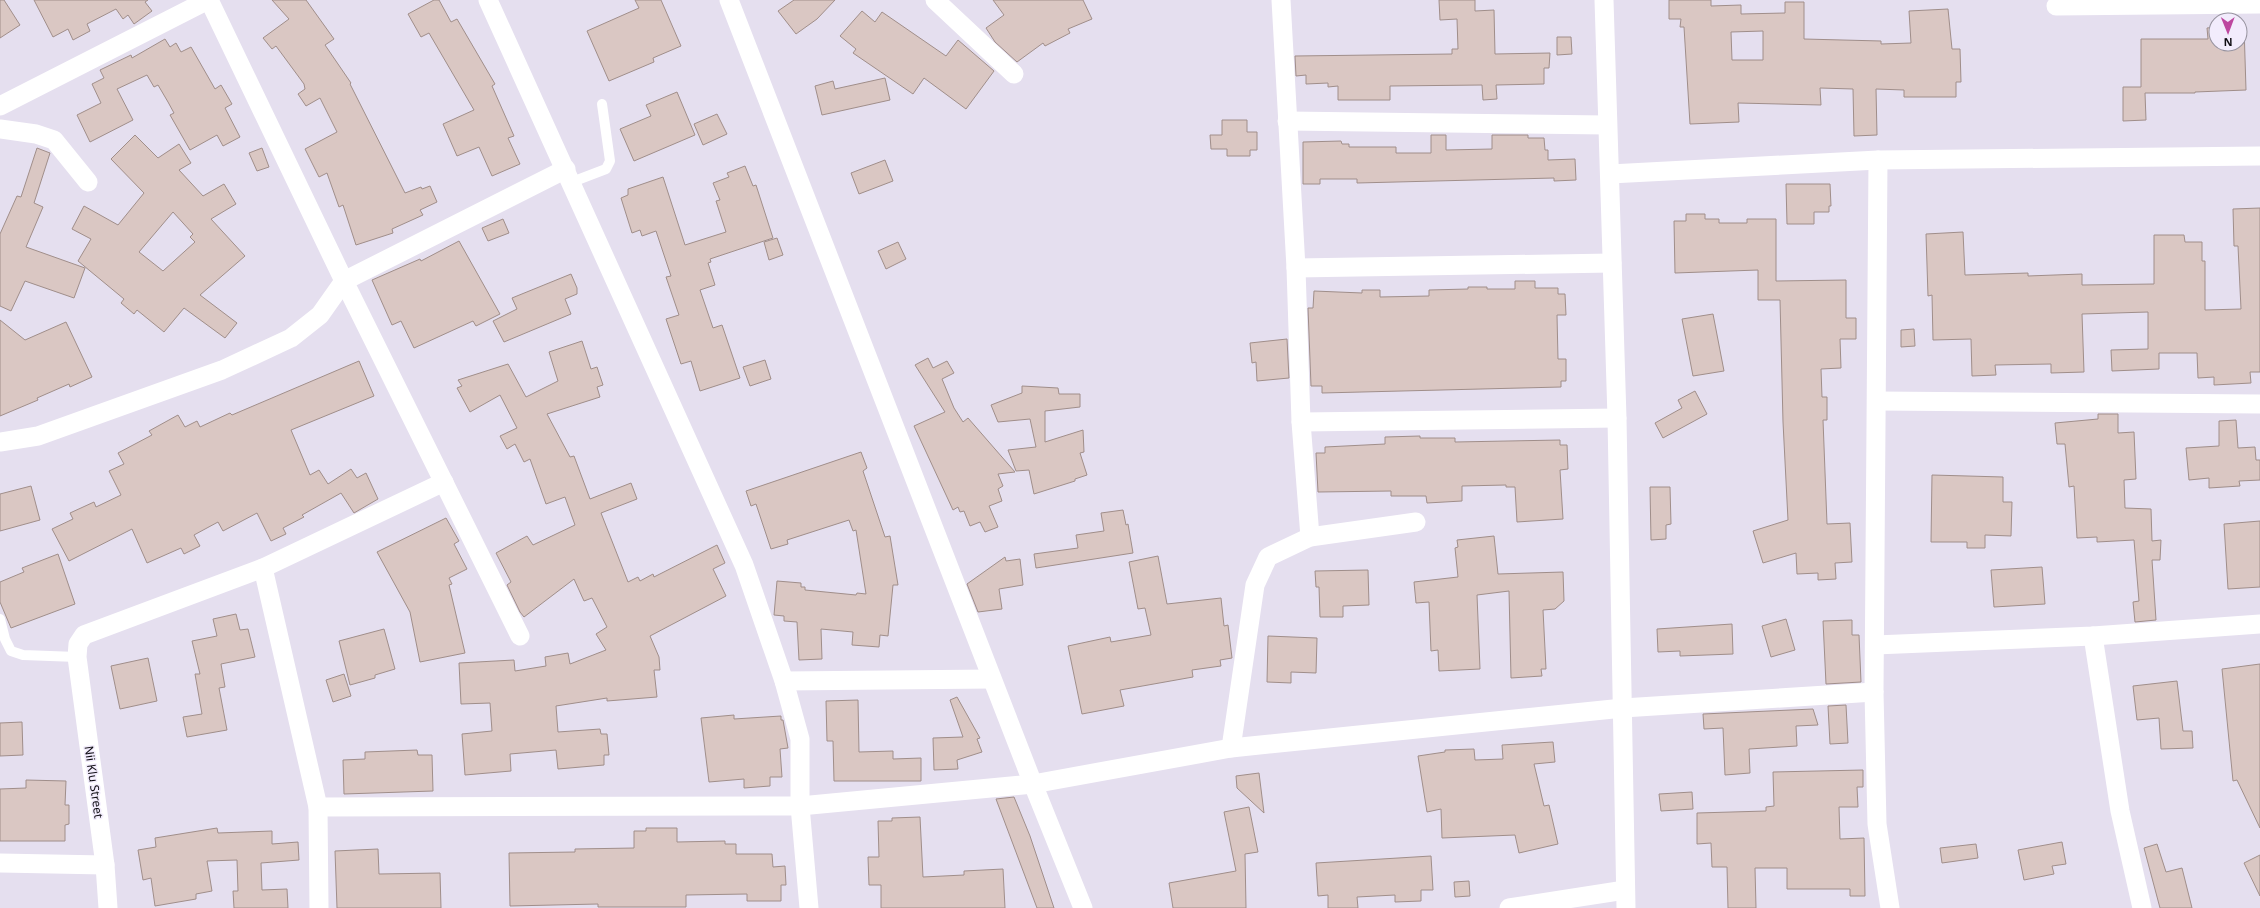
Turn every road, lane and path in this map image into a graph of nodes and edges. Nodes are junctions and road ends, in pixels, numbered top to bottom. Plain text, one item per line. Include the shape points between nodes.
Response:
1 (209, 0) edge
2 (488, 0) edge
3 (729, 0) edge
4 (935, 0) edge
5 (1281, 0) edge
6 (1604, 0) edge
7 (2260, 4) edge
8 (2056, 6) dead end
9 (1014, 74) dead end
10 (602, 104) dead end
11 (0, 106) edge
12 (1287, 122) junction
13 (1607, 125) junction
14 (0, 129) edge
15 (2260, 156) edge
16 (1878, 160) junction
17 (1610, 174) junction
18 (569, 175) junction
19 (88, 182) dead end
20 (1612, 263) junction
21 (1296, 268) junction
22 (344, 281) junction
23 (1877, 401) junction
24 (2260, 404) edge
25 (1617, 418) junction
26 (1302, 422) junction
27 (0, 442) edge
28 (444, 482) junction
29 (1416, 522) dead end
30 (1310, 537) junction
31 (263, 568) junction
32 (0, 619) edge
33 (2260, 624) edge
34 (520, 636) dead end
35 (2093, 636) junction
36 (1875, 645) junction
37 (77, 657) junction
38 (992, 679) junction
39 (784, 681) junction
40 (1874, 692) junction
41 (1623, 708) junction
42 (1231, 748) junction
43 (1033, 784) junction
44 (800, 806) junction
45 (318, 807) junction
46 (0, 863) edge
47 (105, 865) junction
48 (1625, 899) edge
49 (108, 908) edge
50 (319, 908) edge
51 (809, 908) edge
52 (1083, 908) edge
53 (1509, 908) edge
54 (1890, 908) edge
55 (2142, 908) edge

1 - 11 street
1 - 22 street
2 - 18 street
3 - 38 street
4 - 9 street
5 - 12 street
6 - 13 street
7 - 8 street
10 - 18 lane via 610,161 606,168
12 - 13 street
12 - 21 street
13 - 17 street
14 - 19 street via 36,134 54,140
15 - 16 street
16 - 17 street
16 - 23 street
17 - 20 street
18 - 22 street
18 - 39 street via 744,565
20 - 21 street
20 - 25 street
21 - 26 street
22 - 27 street via 320,315 284,341 222,370 38,436
22 - 28 street
23 - 24 street
23 - 36 street
25 - 26 street
25 - 41 street
26 - 30 street
28 - 31 street
28 - 34 street
29 - 30 street
30 - 42 street via 1268,557 1255,585
31 - 37 street via 84,635 78,644
31 - 45 street
32 - 37 lane via 11,651 23,655
33 - 35 street
35 - 36 street
35 - 55 street via 2120,811
36 - 40 street
37 - 47 street, Nii Klu Street
38 - 39 street
38 - 43 street
39 - 44 street via 800,739
40 - 41 street
40 - 54 street via 1877,824
41 - 42 street
41 - 48 street
42 - 43 street
43 - 44 street
43 - 52 street
44 - 45 street
44 - 51 street
45 - 50 street
46 - 47 street
47 - 49 street, Nii Klu Street
48 - 53 street

